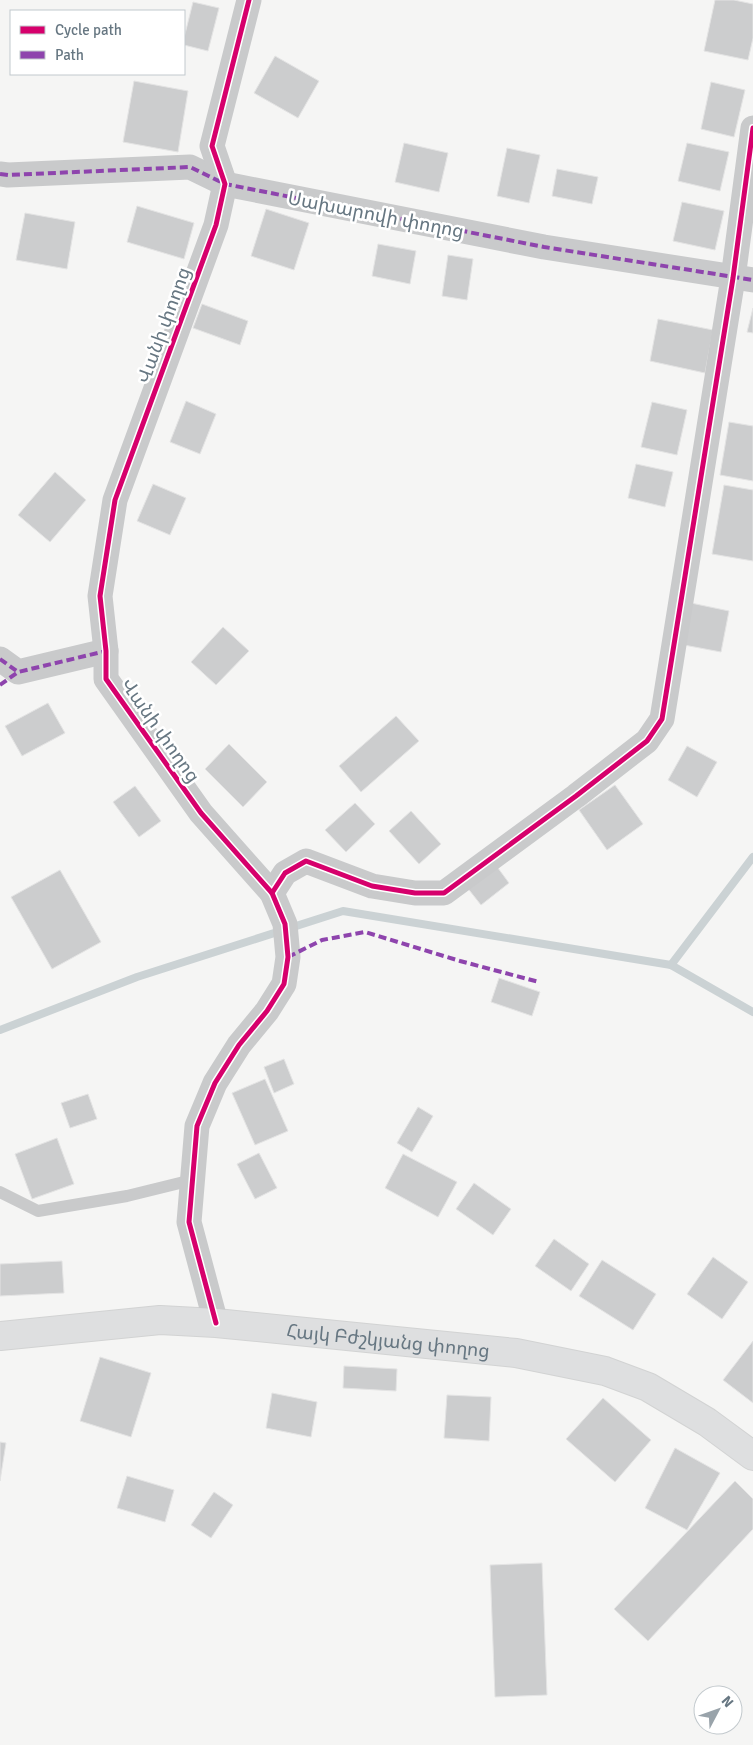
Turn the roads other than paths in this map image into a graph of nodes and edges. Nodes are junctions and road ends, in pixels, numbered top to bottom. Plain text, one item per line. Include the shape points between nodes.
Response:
1 (248, 0) edge
2 (753, 128) edge
3 (0, 174) edge
4 (225, 184) junction
5 (743, 279) edge
6 (106, 651) junction
7 (6, 672) edge
8 (272, 893) junction
9 (192, 1180) junction
10 (0, 1192) edge
11 (216, 1323) junction
12 (0, 1336) edge
13 (753, 1456) edge

1 - 4 street via 212,146
2 - 5 street
3 - 4 street, Սախարովի փողոց via 190,167
4 - 5 street, Սախարովի փողոց via 544,247
4 - 6 street, Վանի փողոց via 216,225 115,500 100,596
5 - 8 street via 662,719 647,741 444,893 416,893 372,886 306,861 285,873
6 - 7 street
6 - 8 street, Վանի փողոց via 106,679 202,813
8 - 9 street, Վանի փողոց via 285,924 288,957 284,984 215,1083 196,1126
9 - 10 lane via 127,1196 38,1211
9 - 11 street, Վանի փողոց via 189,1222
11 - 12 main road, Հայկ Բժշկյանց փողոց via 160,1320
11 - 13 main road, Հայկ Բժշկյանց փողոց via 516,1353 605,1371 648,1387 707,1422

